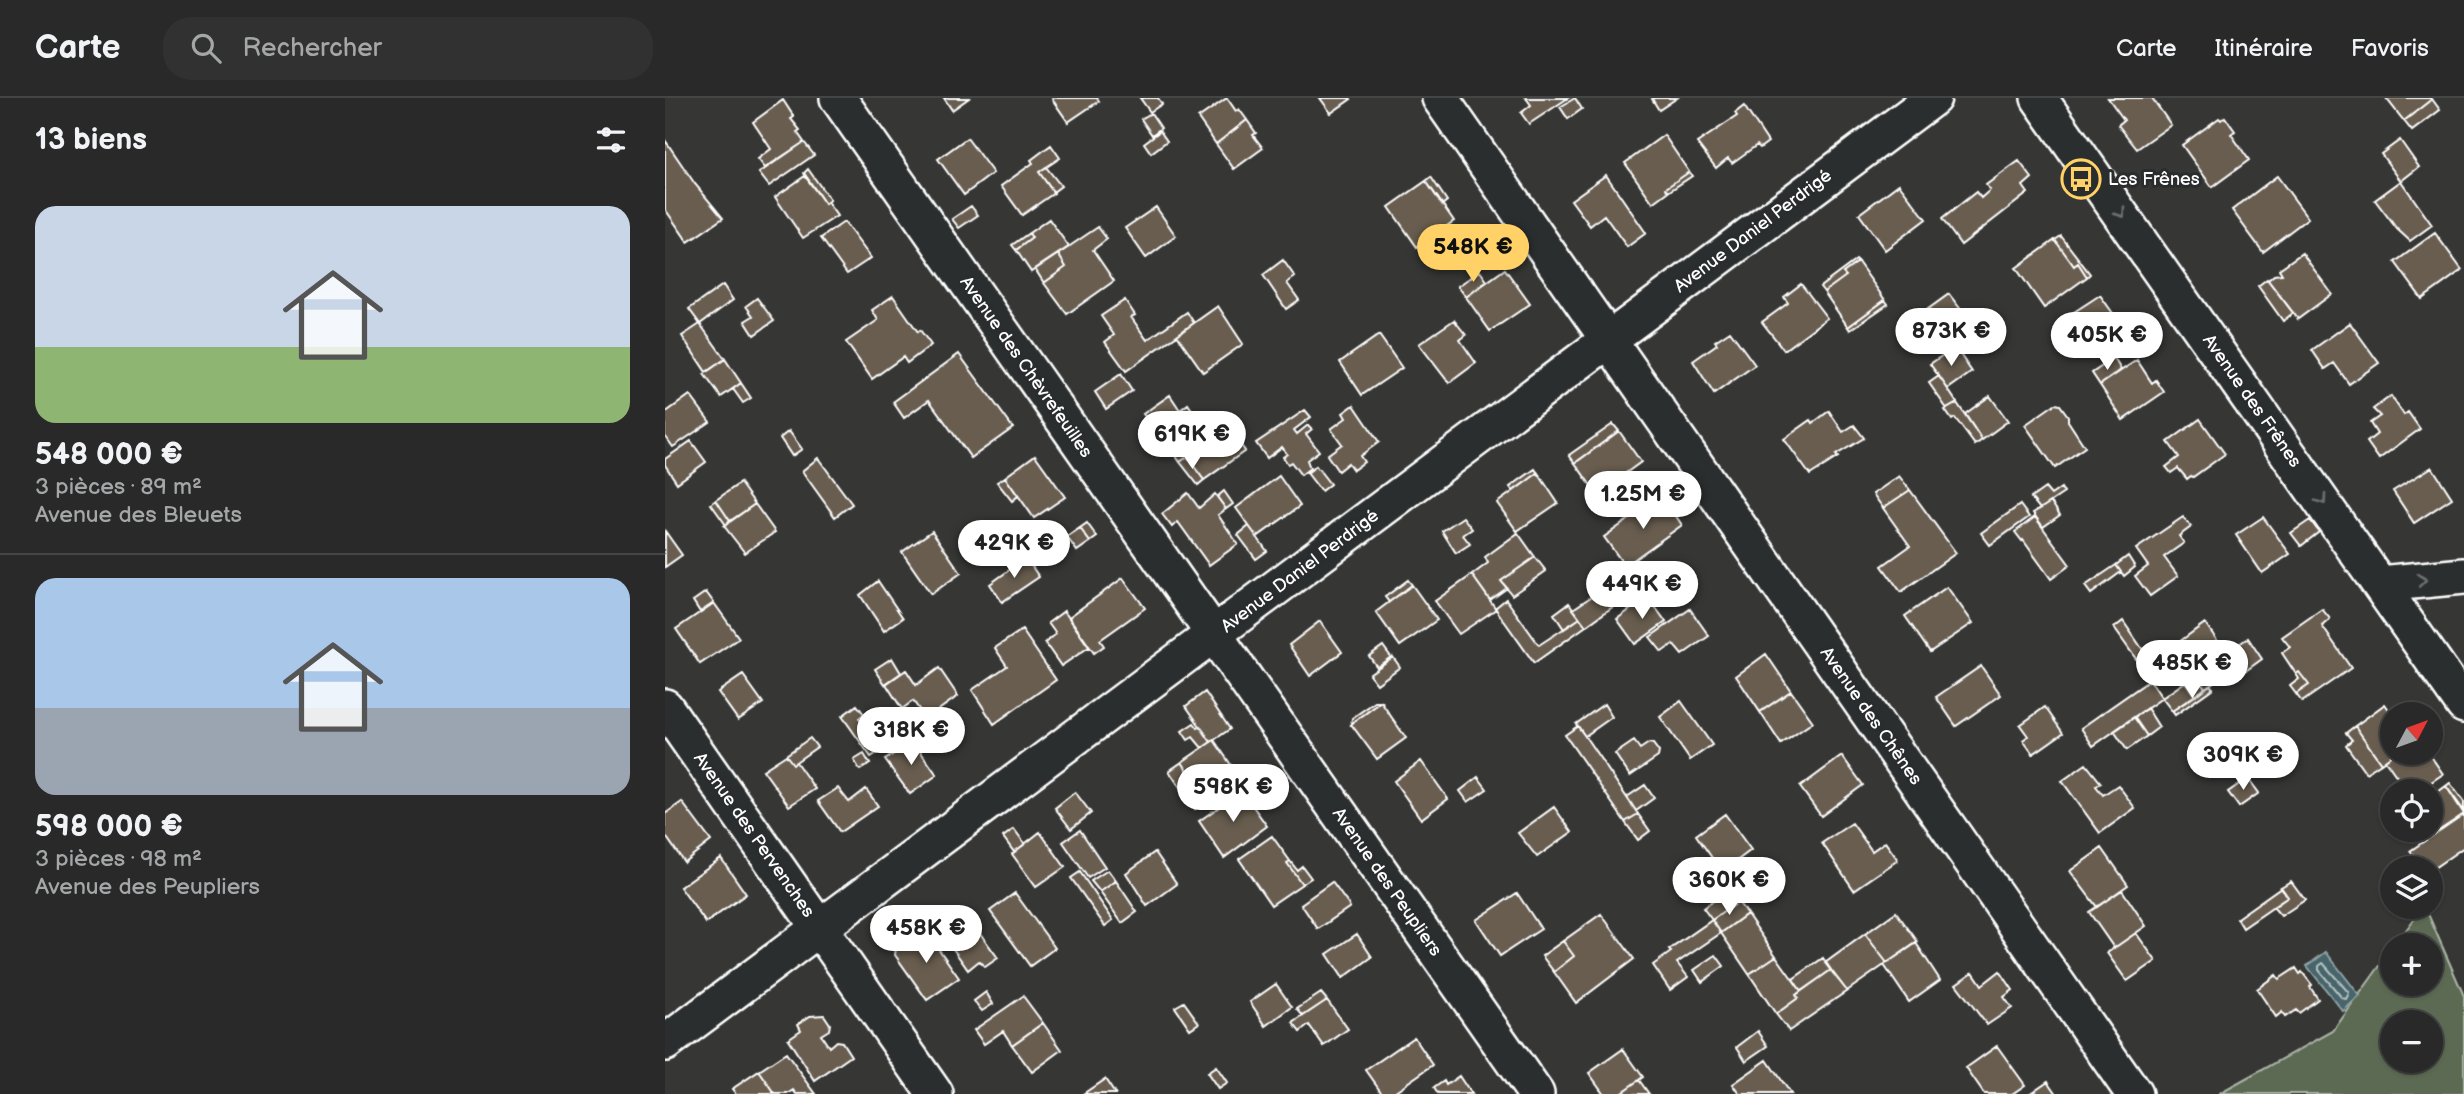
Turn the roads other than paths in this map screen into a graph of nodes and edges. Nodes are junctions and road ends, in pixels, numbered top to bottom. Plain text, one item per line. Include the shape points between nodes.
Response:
1 (838, 98) edge
2 (1440, 98) edge
3 (1933, 98) edge
4 (2039, 98) edge
5 (1608, 338) junction
6 (2464, 576) edge
7 (2380, 584) junction
8 (1214, 636) junction
9 (2464, 705) edge
10 (665, 707) edge
11 (819, 928) junction
12 (665, 1043) edge
13 (935, 1094) edge
14 (1536, 1094) edge
15 (2134, 1094) edge

1 - 8 street, Avenue des Chèvrefeuilles
2 - 5 street, Avenue des Chênes
3 - 5 street, Avenue Daniel Perdrigé
4 -> 7 street, Avenue des Frênes
5 - 8 street, Avenue Daniel Perdrigé
5 - 15 street, Avenue des Chênes
7 -> 6 street
7 - 9 street, Avenue des Frênes
8 - 11 street, Avenue Daniel Perdrigé
8 - 14 street, Avenue des Peupliers
10 - 11 street, Avenue des Pervenches
11 - 12 street, Avenue Daniel Perdrigé
11 - 13 street, Avenue des Pervenches

